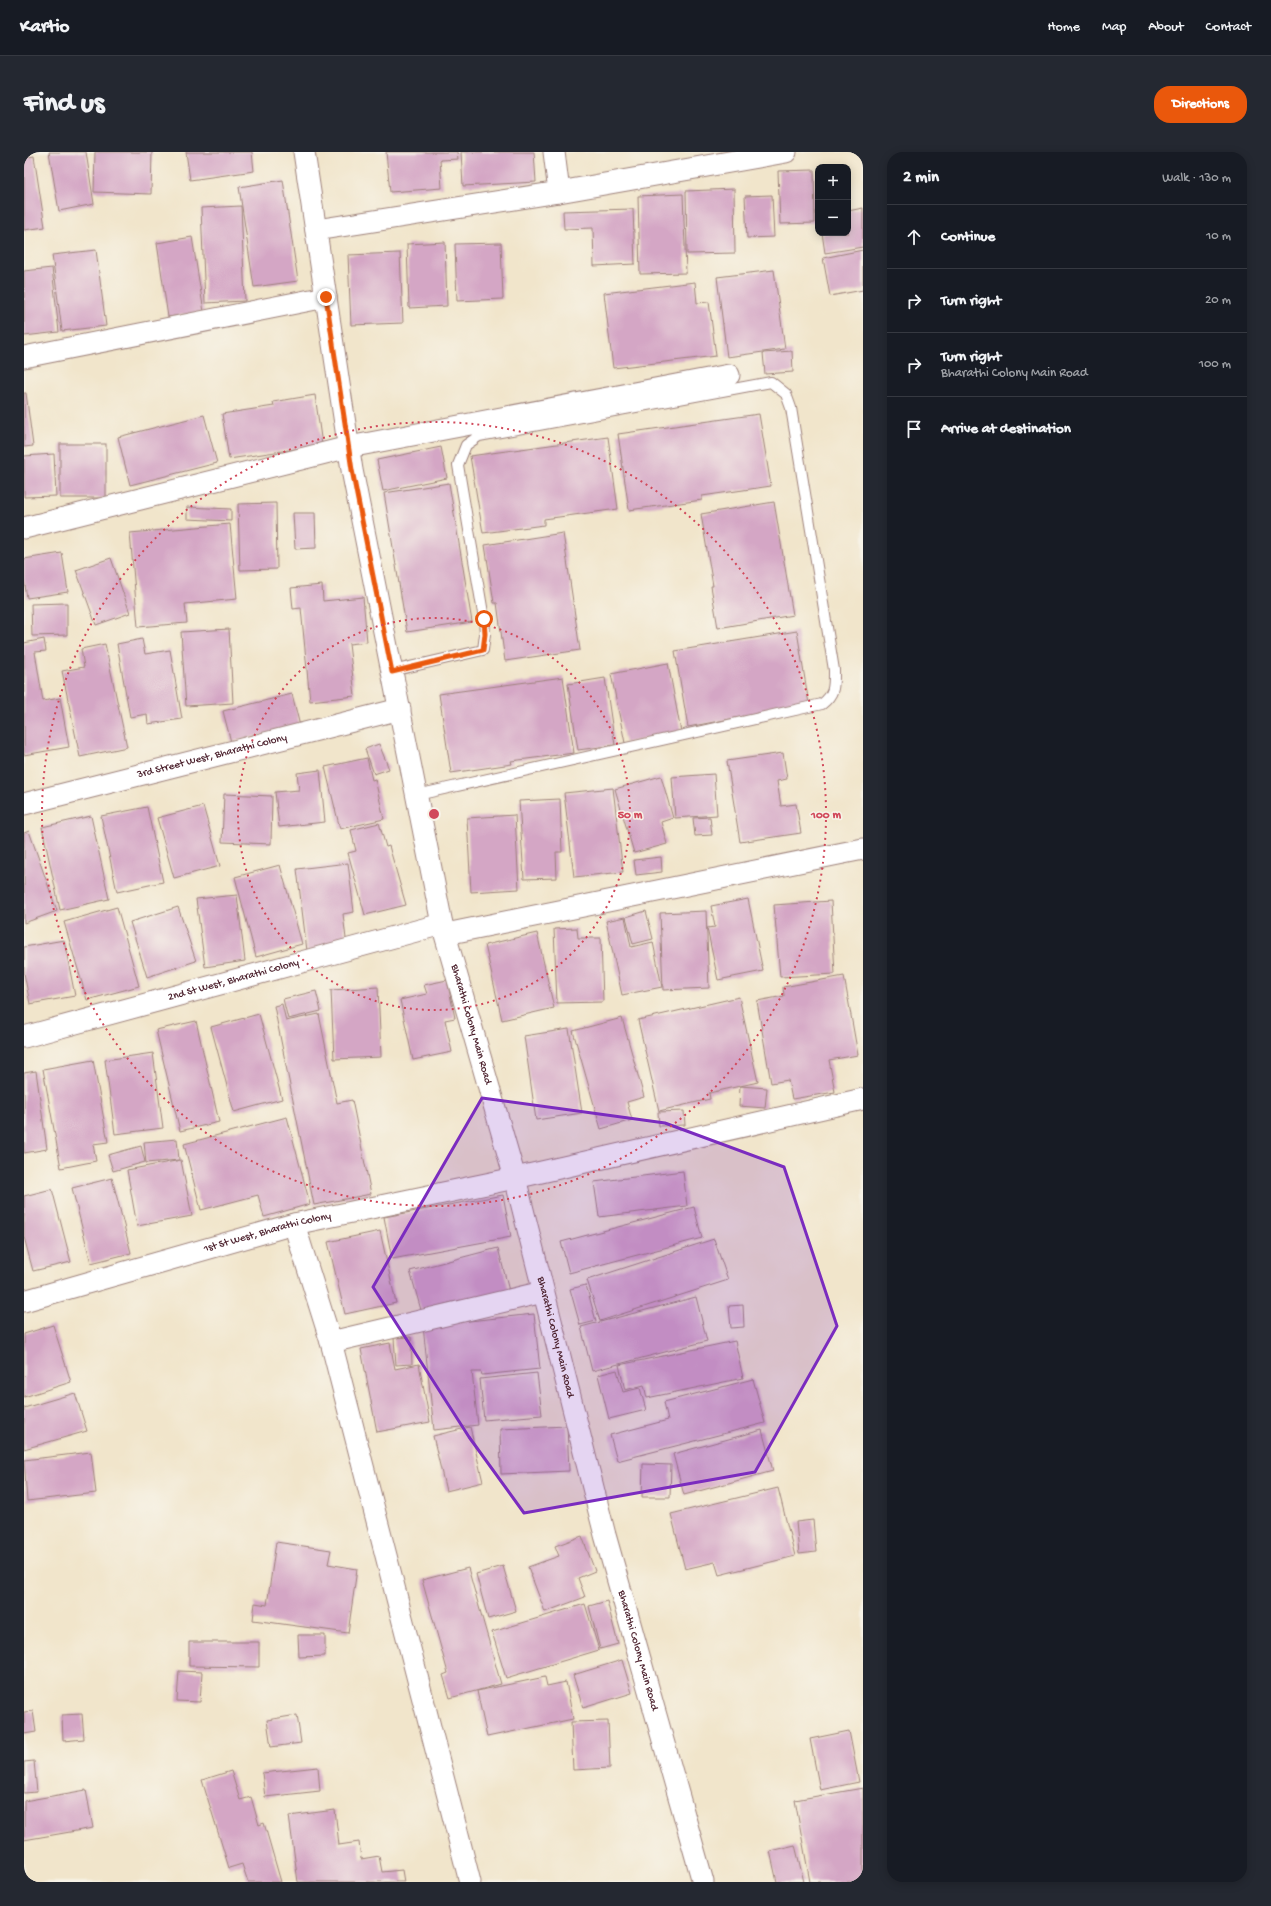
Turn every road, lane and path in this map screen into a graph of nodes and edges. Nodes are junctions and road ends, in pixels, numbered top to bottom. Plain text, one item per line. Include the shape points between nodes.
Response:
1 (304, 152) edge
2 (554, 152) edge
3 (786, 152) edge
4 (559, 192) junction
5 (316, 230) junction
6 (326, 297) junction
7 (24, 357) edge
8 (728, 375) dead end
9 (349, 448) junction
10 (24, 528) edge
11 (392, 672) junction
12 (400, 709) junction
13 (417, 795) junction
14 (24, 804) edge
15 (863, 849) edge
16 (444, 929) junction
17 (24, 1037) edge
18 (863, 1099) edge
19 (514, 1178) junction
20 (294, 1224) junction
21 (543, 1292) junction
22 (24, 1301) edge
23 (331, 1342) junction
24 (470, 1882) edge
25 (703, 1882) edge

1 - 5 street, Bharathi Colony Main Road
2 - 4 street
3 - 4 street
4 - 5 street
5 - 6 street, Bharathi Colony Main Road
6 - 7 street
6 - 9 street, Bharathi Colony Main Road
8 - 9 street
9 - 10 street
9 - 11 street, Bharathi Colony Main Road
11 - 12 street, Bharathi Colony Main Road
11 - 13 lane via 483,650 484,619 458,465 466,445 470,442 479,436 771,382 786,394 791,408 834,670 834,687 830,698 822,704
12 - 13 street, Bharathi Colony Main Road
12 - 14 street, 3rd Street West, Bharathi Colony
13 - 16 street, Bharathi Colony Main Road
15 - 16 street, 2nd St West, Bharathi Colony
16 - 17 street, 2nd St West, Bharathi Colony
16 - 19 street, Bharathi Colony Main Road
18 - 19 street, 1st St West, Bharathi Colony
19 - 20 street, 1st St West, Bharathi Colony
19 - 21 street, Bharathi Colony Main Road
20 - 22 street, 1st St West, Bharathi Colony
20 - 23 street
21 - 23 street
21 - 25 street, Bharathi Colony Main Road via 605,1535
23 - 24 street

